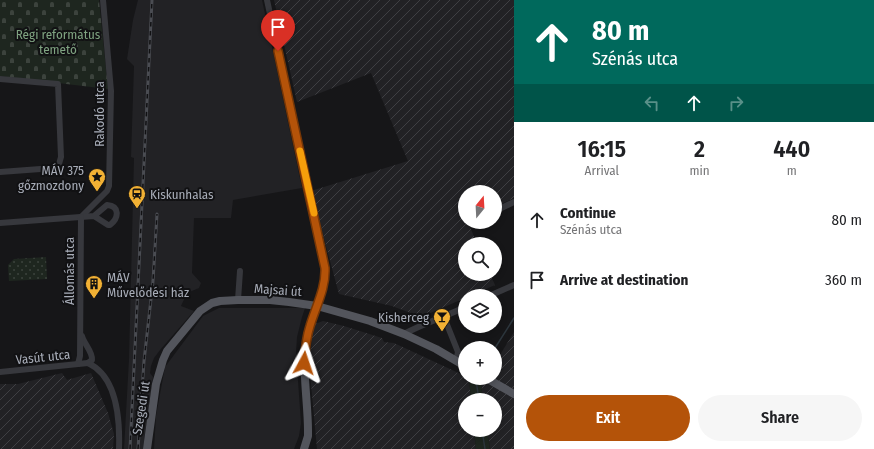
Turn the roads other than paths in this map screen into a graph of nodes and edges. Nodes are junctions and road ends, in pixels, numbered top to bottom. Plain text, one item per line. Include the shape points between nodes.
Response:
1 (103, 0) edge
2 (267, 0) edge
3 (0, 79) edge
4 (0, 172) edge
5 (514, 202) edge
6 (502, 208) edge
7 (94, 216) dead end
8 (81, 217) junction
9 (0, 223) edge
10 (240, 272) dead end
11 (514, 285) edge
12 (502, 290) edge
13 (238, 300) junction
14 (317, 306) junction
15 (332, 310) junction
16 (458, 310) edge
17 (444, 317) junction
18 (310, 325) junction
19 (80, 326) junction
20 (404, 334) junction
21 (456, 361) joint
22 (88, 363) junction
23 (78, 364) junction
24 (159, 371) joint
25 (0, 372) edge
26 (498, 385) edge
27 (514, 394) edge
28 (119, 449) edge
29 (147, 449) edge
30 (304, 449) edge

1 - 8 street, Rakodó utca via 112,91 109,189
2 - 14 street via 325,268 324,283
3 - 4 street via 58,84 61,157 59,164 54,168
5 - 6 street
7 - 8 street
8 - 9 street
8 - 19 street, Állomás utca
10 - 13 street
11 - 12 street
13 - 14 main road, Majsai út via 270,300
13 - 24 main road, Majsai út via 212,303 200,311 167,351
14 - 15 main road, Majsai út
14 - 18 main road
15 - 18 main road via 320,313
15 - 20 main road, Majsai út
16 - 17 street
17 - 20 street
17 - 21 street via 458,352
18 - 30 main road via 304,350 308,431
19 - 22 street, Állomás utca via 92,357
19 - 23 street, Állomás utca
20 - 21 main road, Majsai út
22 - 23 street, Vasút utca
22 - 28 street via 104,376 112,391 117,412
23 - 25 street, Vasút utca
24 - 29 main road, Szegedi út
26 - 27 main road

